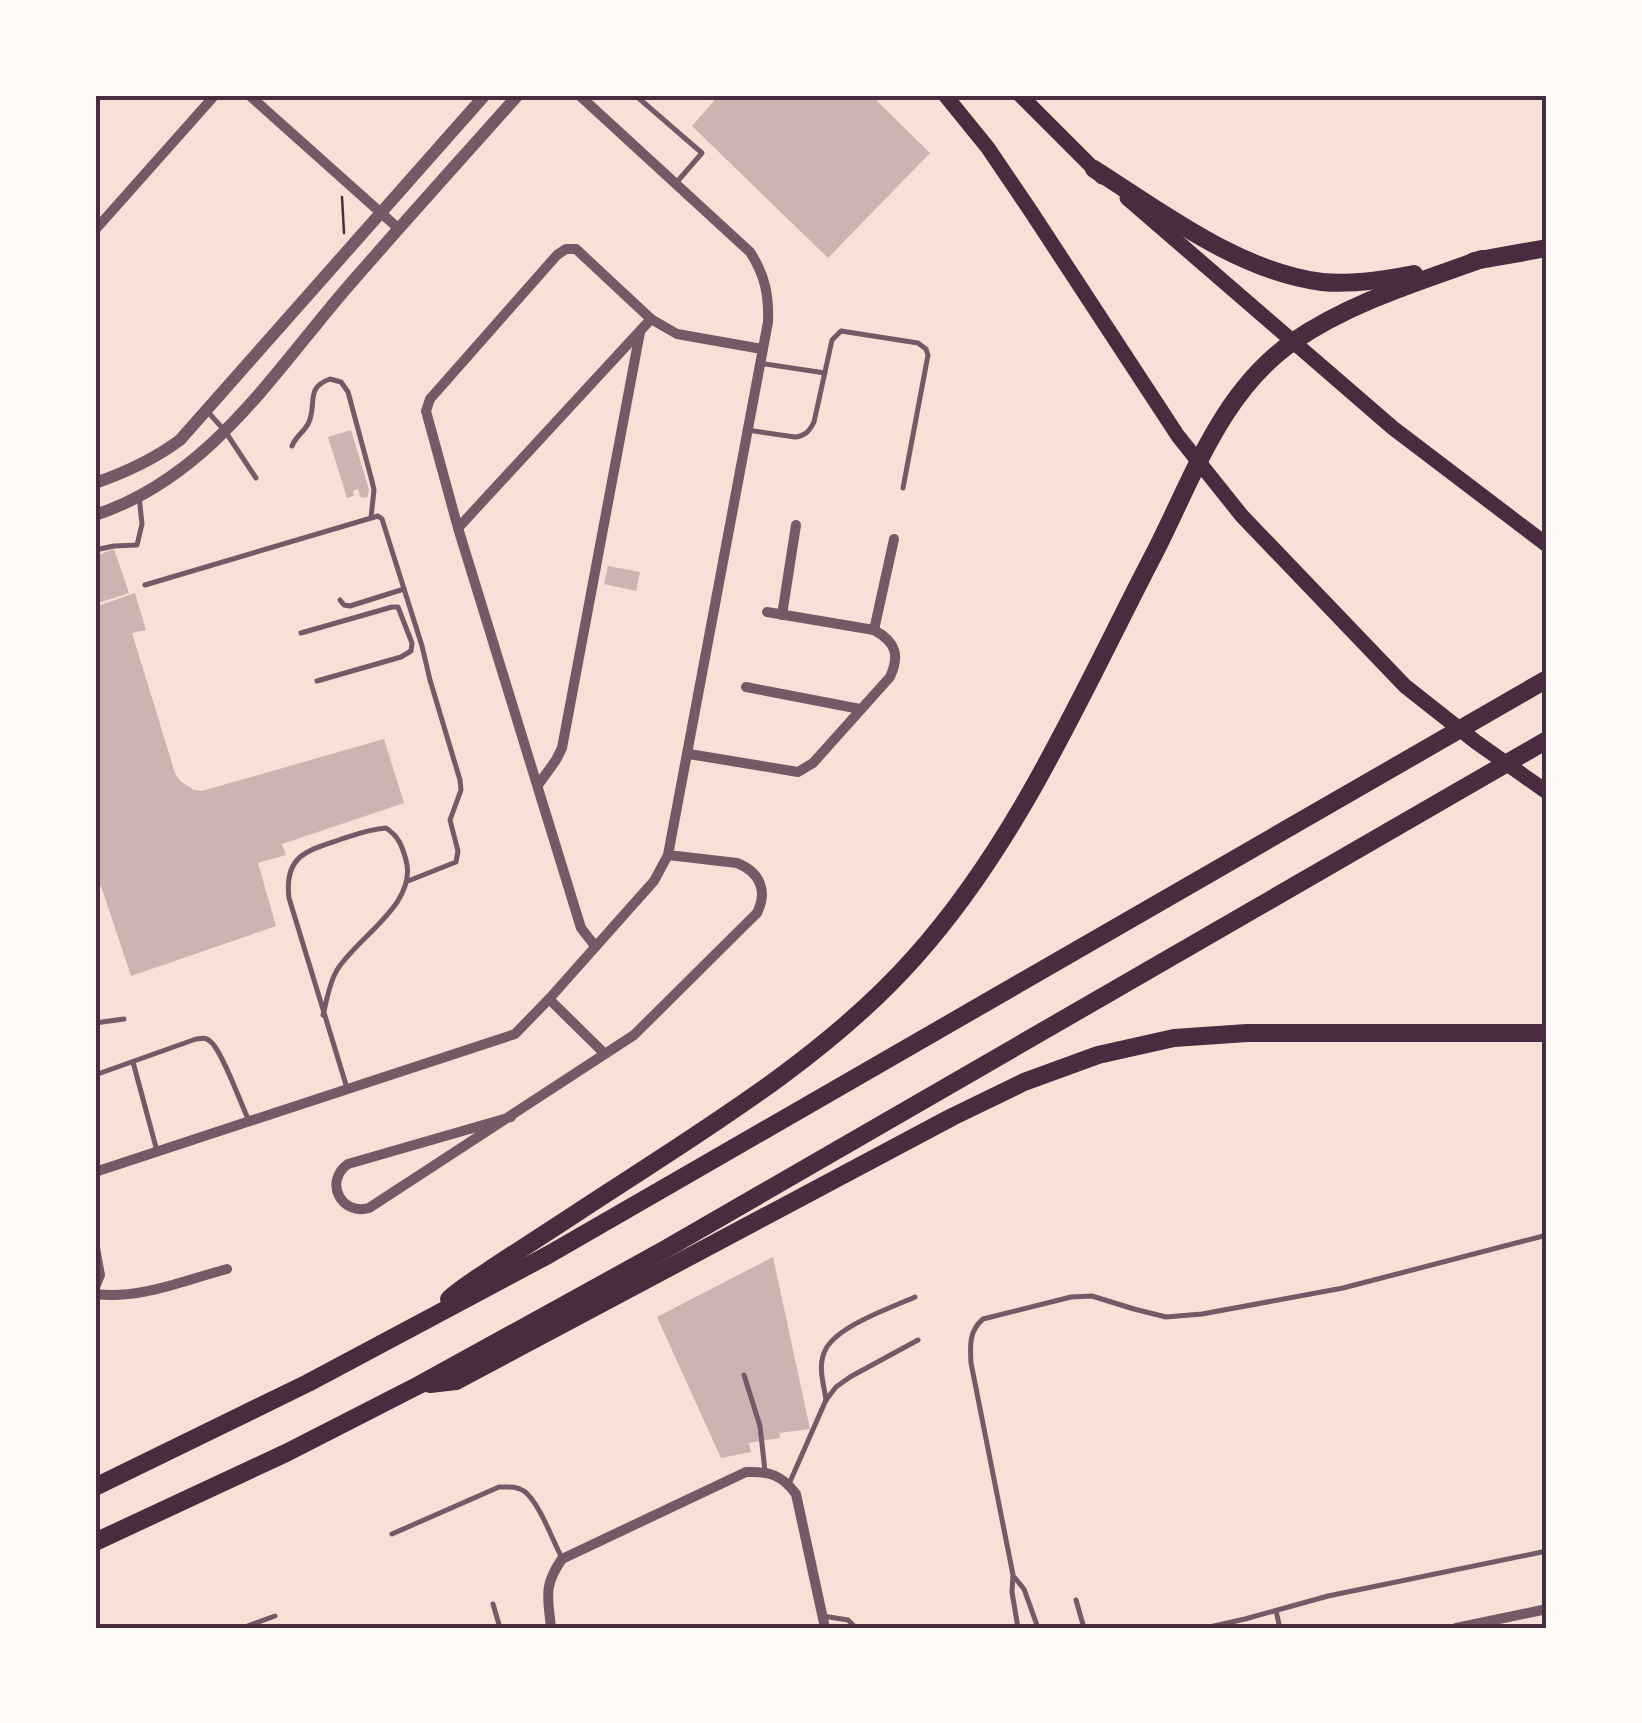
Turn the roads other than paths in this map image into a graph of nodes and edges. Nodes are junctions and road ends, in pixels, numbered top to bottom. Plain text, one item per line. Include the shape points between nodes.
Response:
1 (215, 95) edge
2 (249, 95) edge
3 (485, 95) edge
4 (518, 95) edge
5 (579, 95) edge
6 (635, 95) edge
7 (945, 95) edge
8 (1020, 95) edge
9 (1094, 169) junction
10 (676, 182) junction
11 (382, 214) junction
12 (399, 229) junction
13 (95, 230) edge
14 (1547, 248) edge
15 (1482, 259) junction
16 (651, 319) junction
17 (640, 332) junction
18 (1294, 341) junction
19 (762, 349) junction
20 (759, 363) junction
21 (825, 373) junction
22 (206, 410) junction
23 (748, 430) junction
24 (225, 431) junction
25 (292, 446) dead end
26 (1198, 462) junction
27 (256, 478) dead end
28 (95, 483) edge
29 (903, 488) dead end
30 (139, 495) junction
31 (95, 515) edge
32 (371, 518) junction
33 (796, 526) dead end
34 (458, 528) junction
35 (894, 539) dead end
36 (1547, 545) edge
37 (95, 550) edge
38 (145, 585) dead end
39 (404, 589) junction
40 (340, 600) dead end
41 (767, 612) dead end
42 (782, 615) junction
43 (874, 630) junction
44 (301, 633) dead end
45 (1547, 680) edge
46 (317, 682) dead end
47 (746, 687) dead end
48 (860, 709) junction
49 (1547, 740) edge
50 (689, 754) junction
51 (538, 785) junction
52 (1547, 792) edge
53 (668, 855) junction
54 (408, 881) junction
55 (594, 946) junction
56 (549, 999) junction
57 (324, 1015) junction
58 (124, 1019) dead end
59 (95, 1023) edge
60 (1547, 1033) edge
61 (605, 1054) junction
62 (133, 1061) junction
63 (95, 1075) edge
64 (347, 1088) junction
65 (512, 1117) junction
66 (249, 1121) junction
67 (157, 1151) junction
68 (95, 1172) edge
69 (1547, 1235) edge
70 (95, 1248) edge
71 (226, 1269) dead end
72 (95, 1290) edge
73 (915, 1296) dead end
74 (436, 1315) junction
75 (918, 1340) dead end
76 (744, 1375) dead end
77 (419, 1385) junction
78 (826, 1400) junction
79 (765, 1471) junction
80 (789, 1484) junction
81 (95, 1486) edge
82 (392, 1534) dead end
83 (95, 1542) edge
84 (1547, 1551) edge
85 (562, 1559) junction
86 (1014, 1576) junction
87 (1076, 1600) dead end
88 (493, 1604) dead end
89 (1547, 1610) edge
90 (1276, 1611) junction
91 (275, 1616) dead end
92 (824, 1622) edge
93 (242, 1628) edge
94 (500, 1628) edge
95 (551, 1628) edge
96 (856, 1628) edge
97 (1018, 1628) edge
98 (1038, 1628) edge
99 (1084, 1628) edge
100 (1205, 1628) edge
101 (1280, 1628) edge
102 (1456, 1628) edge

1 - 13 street
2 - 11 street
3 - 11 street
4 - 12 street
5 - 10 street
6 - 10 lane via 702,153
7 - 26 main road via 988,148
8 - 9 main road
9 - 15 highway via 1194,232 1296,278 1354,282
9 - 18 main road
10 - 19 street via 756,261 768,295
11 - 12 street
11 - 22 street
12 - 24 street
14 - 15 highway
15 - 18 highway via 1384,294
16 - 17 street
16 - 19 street via 677,334
16 - 34 street via 576,249 557,254 427,405
17 - 34 street
17 - 51 street via 562,748
18 - 26 highway via 1242,389
18 - 36 main road
19 - 20 street
20 - 21 lane
20 - 23 street
21 - 23 lane via 814,422 803,436
21 - 29 lane via 832,340 845,330 926,349
22 - 24 lane
22 - 28 street via 155,459
23 - 50 street
24 - 27 lane
24 - 30 street via 182,470
25 - 32 lane via 308,424 318,384 341,382 374,490
26 - 52 main road via 1405,686
26 - 74 highway via 1056,747 966,895 913,959 794,1064 463,1288
30 - 31 street
30 - 37 lane via 137,545
32 - 38 lane
32 - 39 lane via 382,519
33 - 42 street
34 - 51 street
35 - 43 street
39 - 40 lane via 350,606
39 - 54 lane via 462,790 450,820 456,862
41 - 42 street
42 - 43 street
43 - 48 street via 892,646 896,662
44 - 46 lane via 392,606 412,643 401,657
45 - 74 highway
47 - 48 street
48 - 50 street via 814,764 798,772
49 - 77 highway
50 - 53 street
51 - 55 street via 581,928
53 - 55 street via 654,881
53 - 61 street via 746,867 759,880 763,902 634,1035
54 - 57 lane via 340,966
54 - 57 lane via 402,847 386,828 310,850 288,872 288,898
55 - 56 street
56 - 61 street
56 - 64 street via 507,1038
57 - 64 lane
58 - 59 lane
60 - 77 highway via 1247,1033 1174,1038 1098,1055 952,1117 456,1381
61 - 65 street
62 - 63 lane
62 - 66 lane via 206,1038
62 - 67 lane
64 - 66 street
65 - 65 street via 369,1208 350,1207 340,1198 336,1178 348,1164
66 - 67 street
67 - 68 street
69 - 86 lane via 1343,1288 1202,1314 1166,1317 1092,1296 983,1319 972,1334 971,1363
70 - 72 street
71 - 72 street via 134,1293
73 - 78 lane via 830,1340 821,1370
74 - 81 highway
75 - 78 lane via 850,1377
76 - 79 lane
77 - 83 highway
78 - 80 lane
79 - 80 street
79 - 85 street via 746,1472
80 - 92 street via 801,1510
82 - 85 lane via 512,1487 534,1504
84 - 90 lane
85 - 95 street via 548,1592
86 - 97 lane
86 - 98 lane
87 - 99 lane
88 - 94 lane
89 - 102 street
90 - 100 lane
90 - 101 lane
91 - 93 lane
92 - 96 lane via 848,1620

